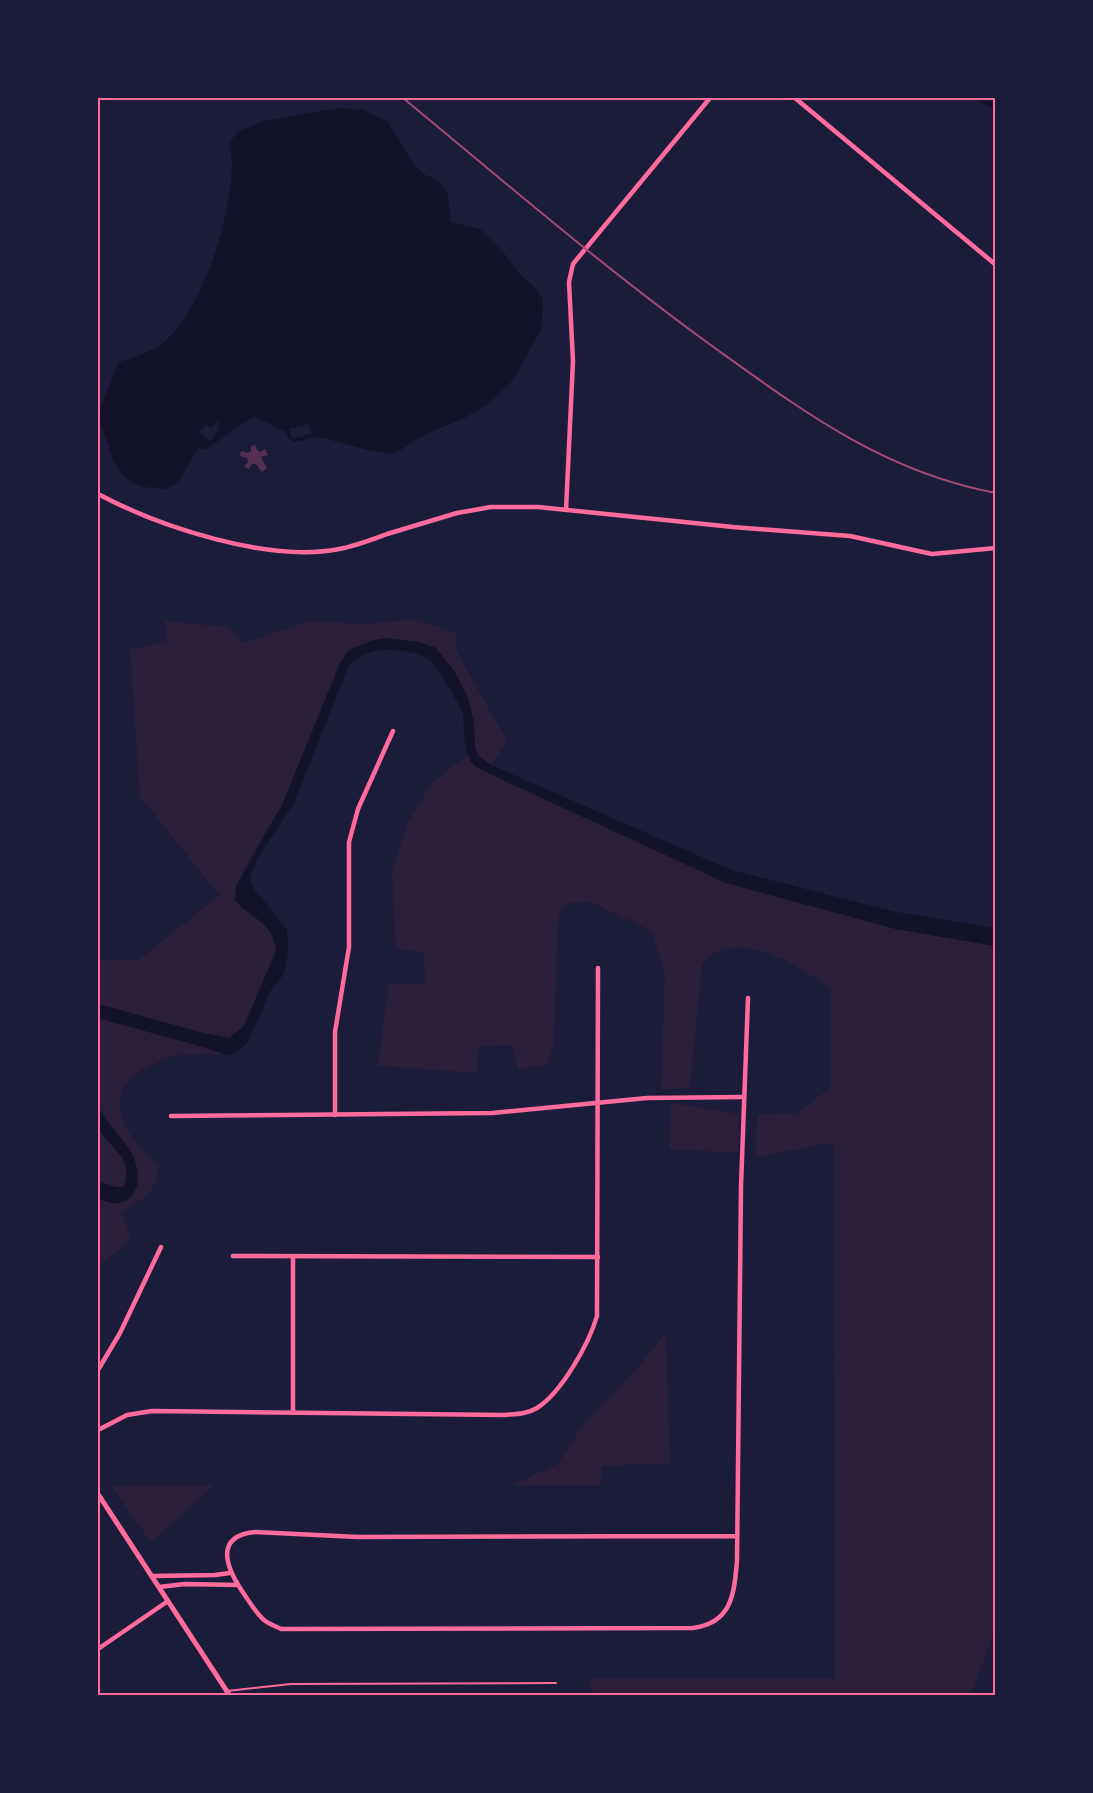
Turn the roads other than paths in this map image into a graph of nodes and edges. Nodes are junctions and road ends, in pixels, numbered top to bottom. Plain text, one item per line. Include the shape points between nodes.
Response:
1 (710, 98) edge
2 (795, 98) edge
3 (996, 265) edge
4 (98, 494) edge
5 (566, 510) junction
6 (996, 548) edge
7 (393, 731) dead end
8 (598, 968) dead end
9 (748, 998) dead end
10 (743, 1097) junction
11 (599, 1103) junction
12 (335, 1115) junction
13 (171, 1116) dead end
14 (161, 1247) dead end
15 (233, 1256) dead end
16 (293, 1257) junction
17 (598, 1257) junction
18 (98, 1370) edge
19 (293, 1412) junction
20 (98, 1430) edge
21 (98, 1494) edge
22 (737, 1536) junction
23 (230, 1573) junction
24 (152, 1576) junction
25 (238, 1585) junction
26 (159, 1587) junction
27 (168, 1601) junction
28 (98, 1649) edge
29 (556, 1683) dead end
30 (228, 1693) edge

1 - 5 street via 573,264 569,282 573,361
2 - 3 street
4 - 5 street via 177,528 236,543 298,552 353,546 471,509 513,506
5 - 6 street via 850,536 932,554
7 - 12 street via 358,809 349,842 349,947 334,1042
8 - 11 street
9 - 10 street
10 - 11 street via 646,1098
10 - 22 street
11 - 12 street via 492,1113
11 - 17 street
12 - 13 street
14 - 18 street
15 - 16 street
16 - 17 street
16 - 19 street
17 - 19 street via 597,1316 590,1336 555,1393 531,1411 505,1415
19 - 20 street via 142,1412 127,1414
21 - 24 street
22 - 23 street via 358,1537 255,1532 239,1536 231,1543 227,1560
22 - 25 street via 736,1573 727,1608 714,1622 693,1628 281,1629 258,1615
23 - 24 street
23 - 25 street
24 - 26 street
25 - 26 street
26 - 27 street
27 - 28 street
27 - 30 street
29 - 30 lane via 291,1684

